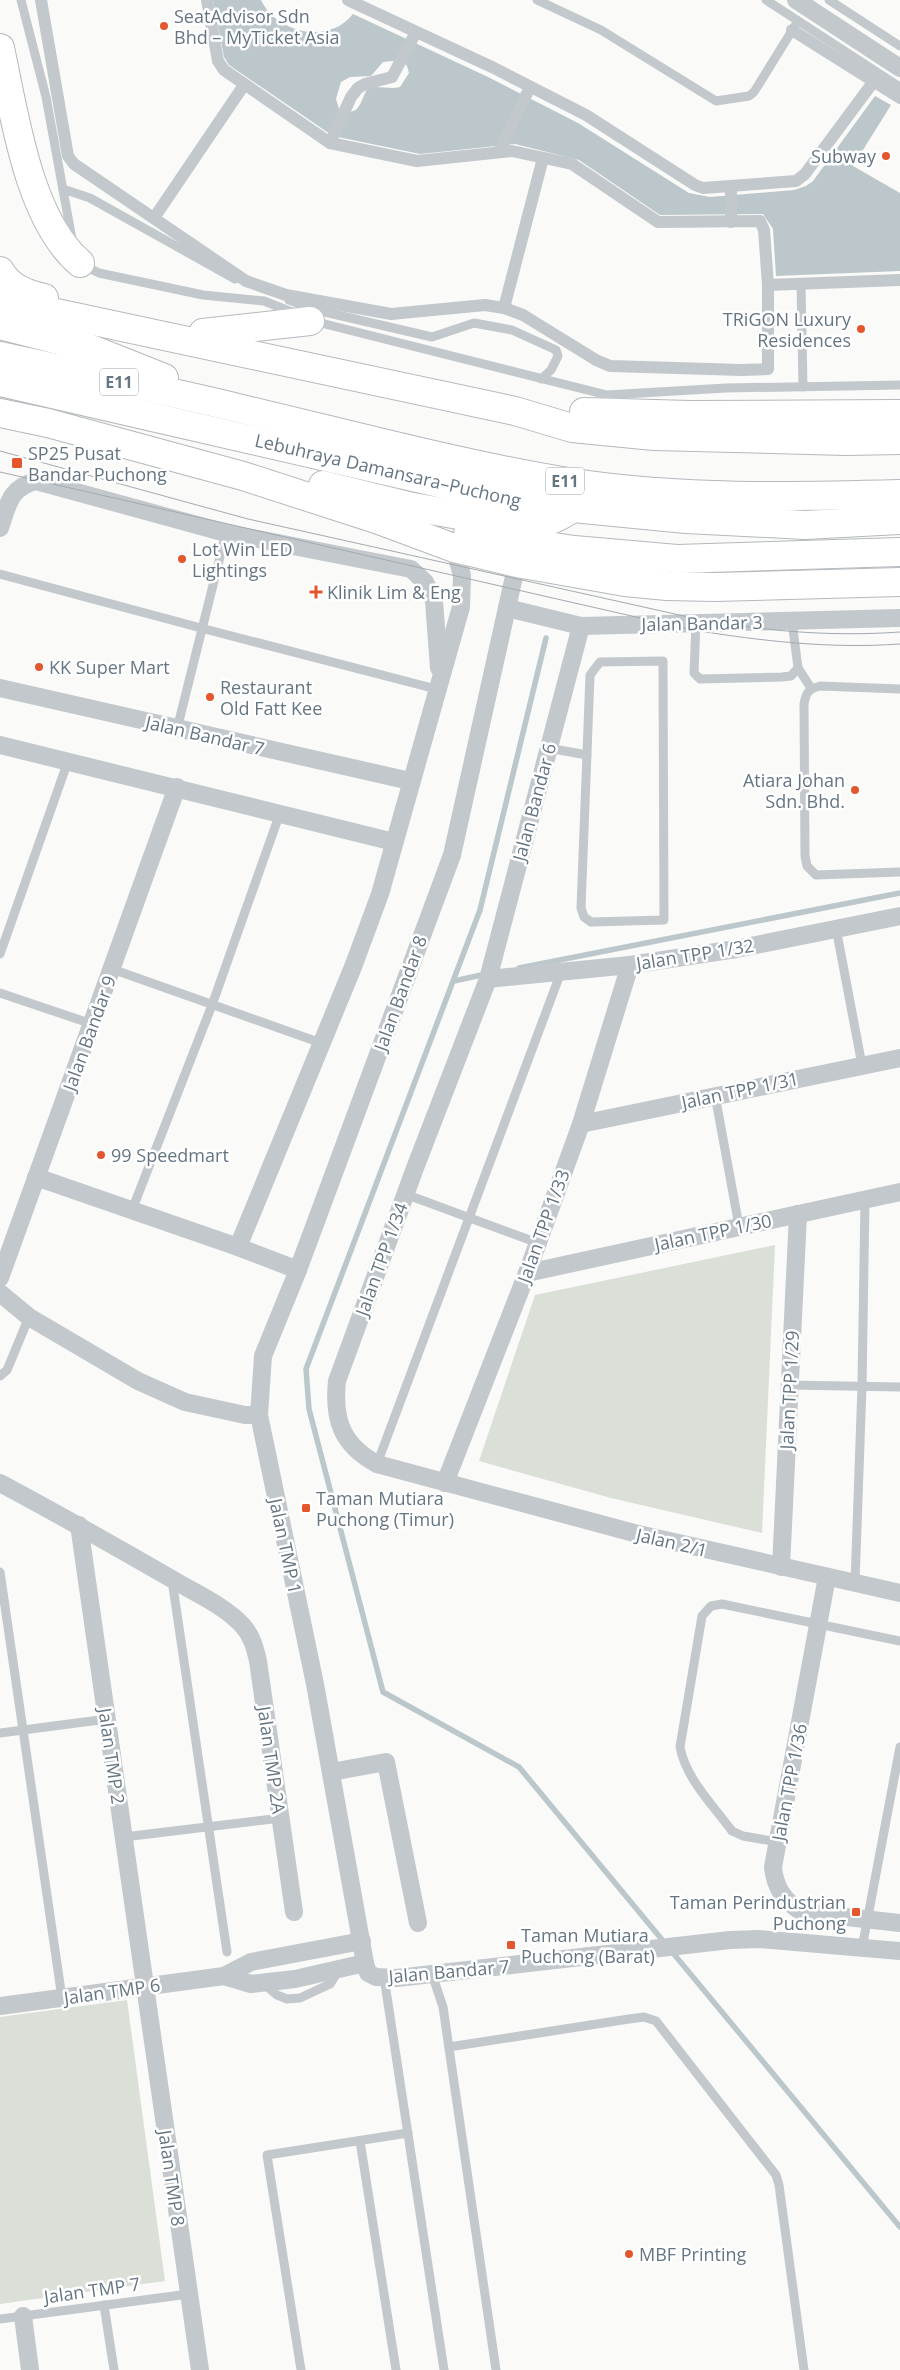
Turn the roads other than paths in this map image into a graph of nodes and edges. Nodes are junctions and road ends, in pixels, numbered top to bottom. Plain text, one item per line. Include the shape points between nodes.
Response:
1 (21, 0) edge
2 (41, 0) edge
3 (207, 0) edge
4 (348, 0) edge
5 (537, 0) edge
6 (766, 0) edge
7 (796, 0) edge
8 (829, 0) edge
9 (841, 3) edge
10 (795, 26) junction
11 (414, 35) junction
12 (900, 46) edge
13 (0, 48) edge
14 (900, 68) edge
15 (874, 81) junction
16 (244, 85) junction
17 (900, 88) edge
18 (529, 91) junction
19 (900, 98) edge
20 (331, 140) junction
21 (502, 149) junction
22 (543, 158) junction
23 (731, 188) junction
24 (63, 189) junction
25 (154, 218) junction
26 (731, 220) junction
27 (80, 263) junction
28 (0, 272) edge
29 (900, 280) edge
30 (801, 283) junction
31 (768, 285) junction
32 (0, 302) edge
33 (504, 308) junction
34 (310, 321) junction
35 (0, 325) edge
36 (203, 333) junction
37 (0, 356) edge
38 (275, 359) junction
39 (541, 379) junction
40 (0, 382) edge
41 (900, 385) edge
42 (803, 387) junction
43 (607, 395) junction
44 (237, 408) junction
45 (515, 411) junction
46 (0, 413) edge
47 (855, 414) junction
48 (900, 414) edge
49 (900, 440) edge
50 (243, 476) junction
51 (900, 494) edge
52 (573, 508) junction
53 (376, 519) junction
54 (900, 520) edge
55 (0, 528) edge
56 (226, 533) junction
57 (454, 548) junction
58 (900, 552) edge
59 (517, 563) junction
60 (0, 574) edge
61 (900, 582) edge
62 (507, 608) junction
63 (900, 618) edge
64 (792, 622) junction
65 (696, 624) junction
66 (581, 626) junction
67 (201, 628) junction
68 (798, 668) junction
69 (438, 684) junction
70 (0, 688) edge
71 (811, 688) junction
72 (900, 689) edge
73 (178, 729) junction
74 (0, 745) edge
75 (548, 748) junction
76 (587, 754) junction
77 (68, 761) junction
78 (410, 781) junction
79 (177, 787) junction
80 (280, 813) junction
81 (394, 842) junction
82 (900, 872) edge
83 (900, 916) edge
84 (836, 928) junction
85 (0, 954) edge
86 (630, 965) junction
87 (112, 969) junction
88 (561, 972) junction
89 (488, 979) junction
90 (0, 993) edge
91 (212, 1005) junction
92 (92, 1024) junction
93 (321, 1043) junction
94 (900, 1058) edge
95 (862, 1065) junction
96 (714, 1095) junction
97 (581, 1124) junction
98 (36, 1177) junction
99 (900, 1192) edge
100 (405, 1194) junction
101 (865, 1200) junction
102 (132, 1210) junction
103 (798, 1214) junction
104 (469, 1218) junction
105 (739, 1226) junction
106 (6, 1242) edge
107 (538, 1243) junction
108 (238, 1247) junction
109 (298, 1270) junction
110 (527, 1273) junction
111 (0, 1278) edge
112 (0, 1293) edge
113 (29, 1318) junction
114 (0, 1376) edge
115 (790, 1384) junction
116 (862, 1386) junction
117 (900, 1387) edge
118 (259, 1415) junction
119 (377, 1464) junction
120 (0, 1483) edge
121 (445, 1483) junction
122 (79, 1525) junction
123 (781, 1567) junction
124 (0, 1572) edge
125 (827, 1577) junction
126 (172, 1580) junction
127 (854, 1583) junction
128 (900, 1593) edge
129 (818, 1624) junction
130 (900, 1641) edge
131 (107, 1719) junction
132 (23, 1730) junction
133 (0, 1733) edge
134 (900, 1747) edge
135 (331, 1772) junction
136 (281, 1818) junction
137 (208, 1826) junction
138 (124, 1837) junction
139 (778, 1842) junction
140 (294, 1912) dead end
141 (867, 1920) junction
142 (418, 1923) dead end
143 (900, 1923) edge
144 (362, 1941) junction
145 (862, 1948) junction
146 (900, 1951) edge
147 (227, 1952) dead end
148 (365, 1963) junction
149 (432, 1974) junction
150 (224, 1976) junction
151 (384, 1978) junction
152 (145, 1986) junction
153 (62, 1998) junction
154 (0, 2006) edge
155 (449, 2047) junction
156 (408, 2133) junction
157 (360, 2140) junction
158 (189, 2294) junction
159 (104, 2305) junction
160 (23, 2316) junction
161 (0, 2319) edge
162 (30, 2370) edge
163 (114, 2370) edge
164 (200, 2370) edge
165 (301, 2370) edge
166 (396, 2370) edge
167 (444, 2370) edge
168 (496, 2370) edge
169 (804, 2370) edge

1 - 24 lane via 46,97
2 - 25 street via 68,156 74,164
3 - 16 street via 218,61 224,70
4 - 11 street
5 - 10 lane via 600,30 716,101 749,96 754,92
6 - 10 lane
7 - 14 street
8 - 9 lane
9 - 12 lane
10 - 15 street
10 - 17 lane
11 - 18 street
11 - 20 street via 392,77 358,88 348,101
13 - 27 highway via 24,156 50,225
15 - 19 street
15 - 23 street via 805,174 796,181
16 - 20 street
16 - 25 street
18 - 21 street
18 - 23 street via 586,116 695,185
20 - 21 street via 417,161
21 - 22 street
22 - 26 street via 572,164 658,222
22 - 33 street
23 - 26 street
24 - 27 lane via 71,237
24 - 39 lane via 90,198 230,277 316,310 432,337 474,324 512,330 556,350 558,356 551,370
25 - 33 street via 246,281 286,295 390,314 485,304
26 - 31 street via 760,221 764,230
27 - 34 lane via 99,274 141,283 203,295 264,301
28 - 36 highway via 12,286 28,294
29 - 30 street
30 - 31 street
30 - 42 lane
31 - 33 street via 768,369 610,366 523,315
32 - 38 highway
34 - 36 highway
34 - 39 lane
35 - 44 highway via 86,347
36 - 38 highway
37 - 44 highway, Lebuhraya Damansara–Puchong / E11
38 - 45 highway
39 - 43 lane
40 - 52 highway, Lebuhraya Damansara–Puchong / E11 via 487,494
41 - 42 lane
42 - 43 lane
43 - 47 highway via 690,402 828,402 843,405
44 - 51 highway, Lebuhraya Damansara–Puchong / E11 via 482,466 576,483 787,497
45 - 47 highway
45 - 49 highway via 572,428 654,436
46 - 50 highway
47 - 48 highway
50 - 52 highway via 336,487 413,507 527,527 556,519
50 - 53 highway
52 - 54 highway, Lebuhraya Damansara–Puchong / E11 via 686,519 805,524
53 - 57 highway
53 - 58 highway via 534,545 643,558
55 - 56 street via 15,491 23,484 36,481
56 - 67 lane
56 - 69 street via 411,569 425,582 434,601
57 - 59 highway
57 - 69 street via 461,567 463,591 456,627
59 - 61 highway via 667,586
59 - 62 street, Jalan Bandar 8
60 - 67 lane
62 - 66 street, Jalan Bandar 3
62 - 109 street, Jalan Bandar 8 via 452,854
63 - 64 street, Jalan Bandar 3
64 - 65 street, Jalan Bandar 3
64 - 68 lane
65 - 66 street, Jalan Bandar 3
65 - 68 lane via 694,673 700,679 792,676
66 - 75 street, Jalan Bandar 6
67 - 69 lane
67 - 73 lane
68 - 71 lane
69 - 78 street
70 - 73 street, Jalan Bandar 7
71 - 72 lane
71 - 82 lane via 804,704 807,866 816,875
73 - 78 street, Jalan Bandar 7
74 - 77 street
75 - 76 lane
75 - 89 street, Jalan Bandar 6
76 - 76 lane via 590,675 600,662 663,661 664,920 591,922 584,917 581,908
77 - 79 street
77 - 85 lane
78 - 81 street
79 - 80 street
79 - 87 street, Jalan Bandar 9
80 - 81 street
80 - 91 lane
81 - 93 street via 380,894
83 - 84 street, Jalan TPP 1/32
84 - 86 street, Jalan TPP 1/32 via 736,949
84 - 95 lane
86 - 88 street, Jalan TPP 1/32
86 - 97 street, Jalan TPP 1/33
87 - 91 lane
87 - 92 street, Jalan Bandar 9
88 - 89 street, Jalan TPP 1/32
88 - 104 lane
89 - 100 street, Jalan TPP 1/34
90 - 92 lane
91 - 93 lane
91 - 102 lane
92 - 98 street, Jalan Bandar 9
93 - 108 street
94 - 95 street, Jalan TPP 1/31
95 - 96 street, Jalan TPP 1/31
96 - 97 street, Jalan TPP 1/31
96 - 105 lane
97 - 107 street, Jalan TPP 1/33
98 - 102 street
98 - 106 street, Jalan Bandar 9
99 - 101 street, Jalan TPP 1/30
100 - 104 lane
100 - 119 street, Jalan TPP 1/34 via 337,1381 335,1398 345,1437 360,1454
101 - 103 street, Jalan TPP 1/30
101 - 116 lane
102 - 108 street
103 - 105 street, Jalan TPP 1/30
103 - 115 street, Jalan TPP 1/29
104 - 107 lane
104 - 119 lane
105 - 110 street, Jalan TPP 1/30
106 - 111 street, Jalan Bandar 9
107 - 110 street, Jalan TPP 1/33
108 - 109 street
109 - 118 street, Jalan Bandar 8 via 264,1356
110 - 121 street, Jalan TPP 1/33
112 - 113 street
113 - 114 lane via 7,1370
113 - 118 street via 138,1381 185,1402
115 - 116 lane
115 - 123 street, Jalan TPP 1/29
116 - 117 lane
116 - 127 lane
118 - 135 street, Jalan TMP 1
119 - 121 street, Jalan TPP 1/34
120 - 122 street, Jalan TMP 2A
121 - 123 street, Jalan 2/1 via 634,1533
122 - 126 street, Jalan TMP 2A
122 - 131 street, Jalan TMP 2
123 - 125 street, Jalan 2/1
124 - 132 lane
125 - 127 street, Jalan 2/1
125 - 129 street, Jalan TPP 1/36
126 - 136 street, Jalan TMP 2A via 233,1616 254,1642
126 - 137 lane
127 - 128 street, Jalan 2/1
129 - 130 lane
129 - 139 street, Jalan TPP 1/36
129 - 139 lane via 722,1604 711,1606 702,1616 699,1627 680,1747 682,1759 688,1773 732,1831
131 - 132 lane
131 - 138 street, Jalan TMP 2
132 - 133 lane
132 - 153 lane
134 - 141 lane
135 - 142 street via 386,1762
135 - 144 street, Jalan TMP 1
136 - 137 lane
136 - 140 street, Jalan TMP 2A
137 - 138 lane
137 - 147 lane
138 - 152 street, Jalan TMP 2
139 - 141 street, Jalan TPP 1/36 via 774,1881 792,1906 802,1912
141 - 143 street, Jalan TPP 1/36
141 - 145 lane
144 - 148 street, Jalan TMP 1
144 - 150 street, Jalan TMP 6 via 251,1962
145 - 146 street, Jalan Bandar 7
145 - 149 street, Jalan Bandar 7 via 758,1939 730,1940
148 - 150 street, Jalan TMP 6 via 263,1983 251,1984
148 - 151 street, Jalan Bandar 7 via 368,1973
149 - 151 street, Jalan Bandar 7
149 - 155 lane via 443,2007
150 - 152 street, Jalan TMP 6
151 - 156 lane
152 - 153 street, Jalan TMP 6
152 - 158 street, Jalan TMP 8
153 - 154 street, Jalan TMP 6
155 - 168 lane
155 - 169 lane via 629,2018 644,2017 656,2021 776,2174
156 - 157 lane
156 - 167 lane
157 - 165 lane via 267,2156
157 - 166 lane
158 - 159 lane, Jalan TMP 7
158 - 164 street, Jalan TMP 8
159 - 160 lane, Jalan TMP 7
159 - 163 lane
160 - 161 lane, Jalan TMP 7
160 - 162 street

